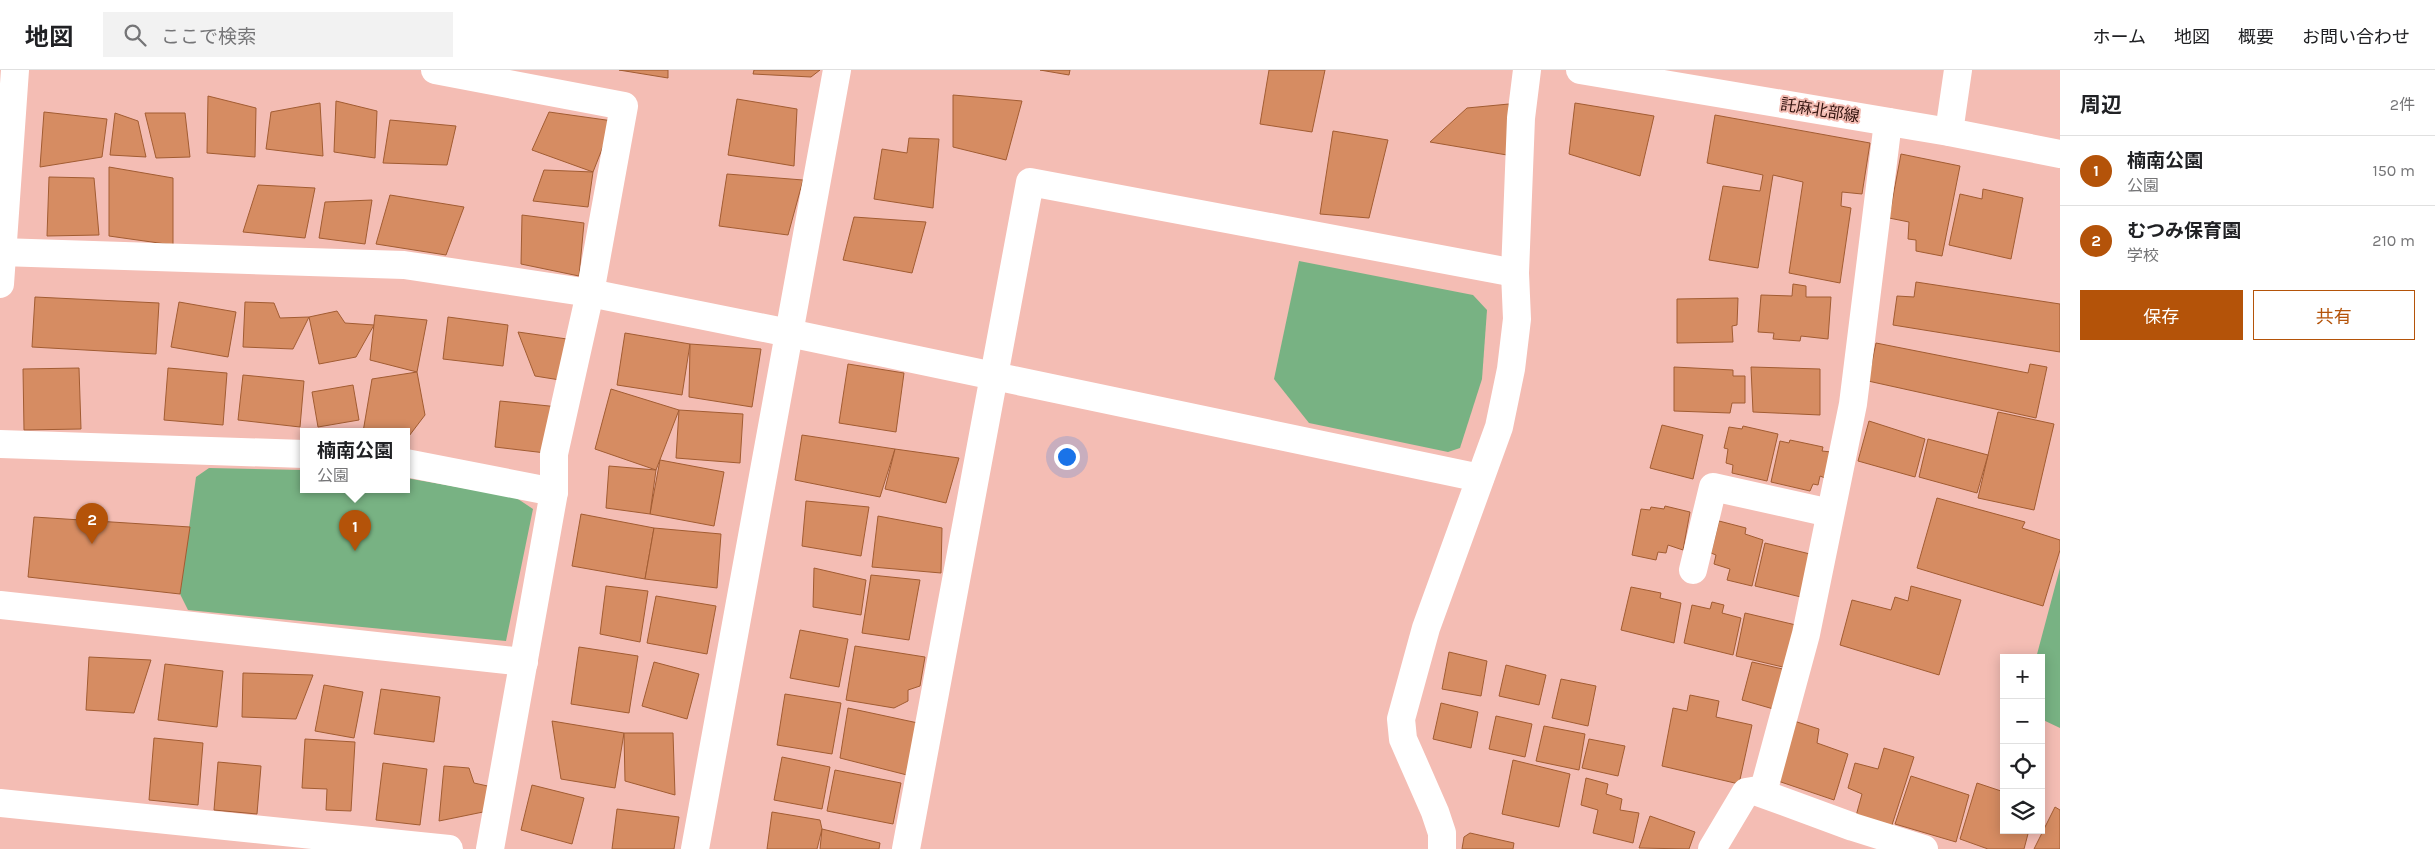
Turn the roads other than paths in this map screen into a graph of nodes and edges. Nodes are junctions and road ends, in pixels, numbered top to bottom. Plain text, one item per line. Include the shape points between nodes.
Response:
1 (15, 70) edge
2 (435, 70) edge
3 (837, 70) edge
4 (1527, 70) edge
5 (1580, 70) edge
6 (1958, 70) edge
7 (1888, 122) junction
8 (1949, 132) junction
9 (2060, 154) edge
10 (1, 252) edge
11 (1515, 273) junction
12 (0, 284) edge
13 (590, 293) junction
14 (789, 333) junction
15 (993, 377) junction
16 (0, 444) edge
17 (300, 454) edge
18 (410, 464) edge
19 (1480, 478) junction
20 (554, 492) junction
21 (1830, 513) junction
22 (1693, 570) dead end
23 (0, 604) edge
24 (524, 662) junction
25 (1755, 791) junction
26 (0, 803) edge
27 (450, 849) edge
28 (490, 849) edge
29 (695, 849) edge
30 (906, 849) edge
31 (1442, 849) edge
32 (1712, 849) edge
33 (1924, 849) edge

1 - 10 street
2 - 13 street via 624,106
3 - 14 street
4 - 11 street via 1521,118
5 - 7 street, 託麻北部線
6 - 8 street
7 - 8 street, 託麻北部線
7 - 21 street via 1852,404
8 - 9 street, 託麻北部線
10 - 12 street
10 - 13 street via 404,265
11 - 15 street via 1030,182
11 - 19 street via 1517,320 1511,369 1499,427
13 - 14 street
13 - 20 street via 554,454
14 - 15 street
14 - 29 street
15 - 19 street
15 - 30 street
16 - 17 street
18 - 20 street
19 - 31 street via 1416,656 1401,719 1402,739 1438,819
20 - 24 street
21 - 22 street via 1713,487
21 - 25 street via 1806,634 1764,789
23 - 24 street
24 - 28 street
25 - 32 street via 1746,792
25 - 33 street
26 - 27 street

